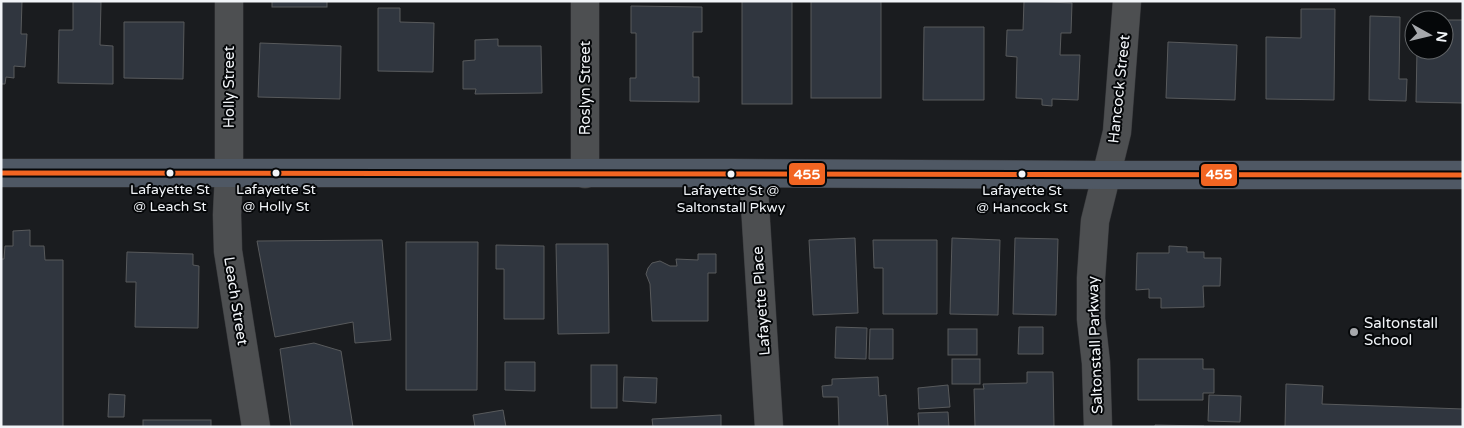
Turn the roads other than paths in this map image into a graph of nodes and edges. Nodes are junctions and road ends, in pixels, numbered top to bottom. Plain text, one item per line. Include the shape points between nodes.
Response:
1 (229, 1) edge
2 (585, 1) edge
3 (1127, 1) edge
4 (1, 173) edge
5 (229, 174) junction
6 (585, 174) junction
7 (753, 174) junction
8 (1106, 175) junction
9 (1463, 175) edge
10 (256, 427) edge
11 (769, 427) edge
12 (1098, 427) edge

1 - 5 street, Holly Street
2 - 6 street, Roslyn Street
3 - 8 street, Hancock Street via 1117,132
4 - 5 highway
5 - 6 highway
5 - 10 street, Leach Street via 228,251
6 - 7 highway
7 - 8 highway
7 - 11 street, Lafayette Place
8 - 9 highway
8 - 12 street, Saltonstall Parkway via 1095,221 1091,278

